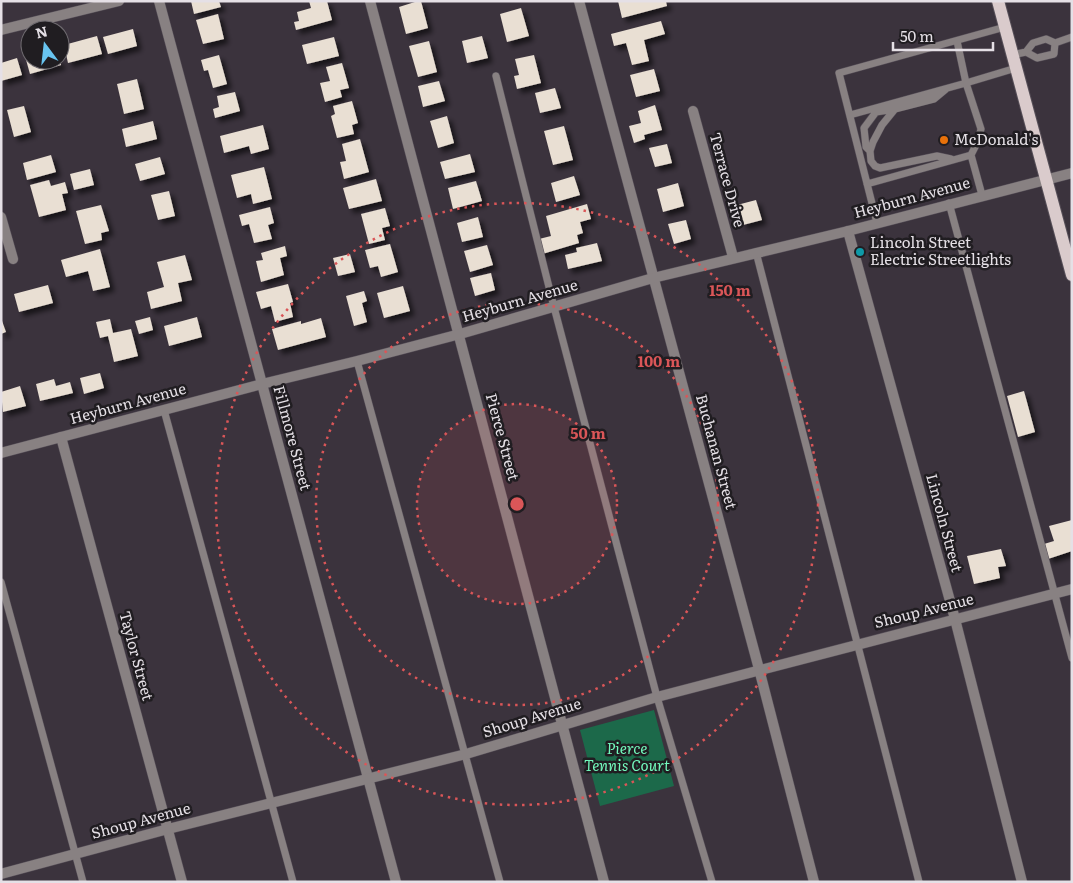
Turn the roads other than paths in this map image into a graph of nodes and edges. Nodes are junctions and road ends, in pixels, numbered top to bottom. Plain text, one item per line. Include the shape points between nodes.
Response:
1 (118, 1) edge
2 (159, 1) edge
3 (370, 1) edge
4 (579, 1) edge
5 (998, 1) edge
6 (1005, 27) junction
7 (1, 30) edge
8 (1072, 37) edge
9 (957, 41) junction
10 (1055, 44) junction
11 (1026, 52) junction
12 (1012, 55) junction
13 (1016, 68) junction
14 (496, 76) dead end
15 (966, 84) junction
16 (946, 89) junction
17 (895, 109) junction
18 (693, 111) dead end
19 (850, 114) junction
20 (870, 151) junction
21 (971, 155) junction
22 (953, 160) junction
23 (1072, 173) edge
24 (1047, 179) junction
25 (867, 184) junction
26 (982, 195) junction
27 (949, 204) junction
28 (1, 218) edge
29 (877, 223) junction
30 (848, 230) junction
31 (1068, 248) edge
32 (756, 252) junction
33 (733, 257) junction
34 (13, 260) dead end
35 (1072, 275) edge
36 (653, 278) junction
37 (554, 307) junction
38 (460, 334) junction
39 (357, 361) junction
40 (262, 384) junction
41 (164, 410) junction
42 (61, 437) junction
43 (1, 453) edge
44 (1, 582) edge
45 (1072, 589) edge
46 (1054, 594) junction
47 (955, 619) junction
48 (857, 644) junction
49 (1072, 658) edge
50 (759, 669) junction
51 (657, 697) junction
52 (563, 725) junction
53 (466, 754) junction
54 (369, 778) junction
55 (271, 803) junction
56 (168, 829) junction
57 (76, 854) junction
58 (1, 874) edge
59 (83, 882) edge
60 (182, 882) edge
61 (293, 882) edge
62 (396, 882) edge
63 (500, 882) edge
64 (604, 882) edge
65 (712, 882) edge
66 (814, 882) edge
67 (919, 882) edge
68 (1022, 882) edge

1 - 7 street
2 - 40 street, Fillmore Street
3 - 38 street, Pierce Street
4 - 36 street, Buchanan Street
5 - 6 main road
6 - 9 lane
6 - 12 main road
8 - 10 lane
9 - 15 lane
9 - 19 lane via 839,73
10 - 11 lane via 1046,39 1033,43
10 - 11 lane via 1054,54 1036,58
11 - 12 lane
12 - 13 main road
13 - 15 lane
13 - 24 main road
14 - 37 lane
15 - 16 lane
15 - 21 lane via 981,129
16 - 17 lane via 934,99
16 - 19 lane
17 - 20 lane via 882,125
17 - 20 lane via 876,112 864,128 866,147
18 - 33 street, Terrace Drive
19 - 25 lane
20 - 22 lane via 871,161 880,168 937,156
21 - 22 lane
21 - 26 lane
22 - 25 lane
23 - 24 street, Heyburn Avenue
24 - 26 street, Heyburn Avenue
24 - 31 main road
25 - 29 lane
26 - 27 street, Heyburn Avenue
27 - 29 street, Heyburn Avenue
27 - 46 lane
28 - 34 street
29 - 30 street, Heyburn Avenue
30 - 32 street, Heyburn Avenue
30 - 47 street, Lincoln Street
31 - 35 main road
32 - 33 street, Heyburn Avenue
32 - 48 lane
33 - 36 street, Heyburn Avenue
36 - 37 street, Heyburn Avenue
36 - 50 street, Buchanan Street
37 - 38 street, Heyburn Avenue
37 - 51 lane
38 - 39 street, Heyburn Avenue
38 - 52 street, Pierce Street
39 - 40 street, Heyburn Avenue
39 - 53 lane
40 - 41 street, Heyburn Avenue
40 - 54 street, Fillmore Street
41 - 42 street, Heyburn Avenue
41 - 55 lane
42 - 43 street, Heyburn Avenue
42 - 56 street, Taylor Street
44 - 57 lane
45 - 46 street, Shoup Avenue
46 - 47 street, Shoup Avenue
46 - 49 lane
47 - 48 street, Shoup Avenue
47 - 68 street, Lincoln Street
48 - 50 street, Shoup Avenue
48 - 67 lane
50 - 51 street, Shoup Avenue
50 - 66 street, Buchanan Street
51 - 52 street, Shoup Avenue
51 - 65 lane
52 - 53 street, Shoup Avenue
52 - 64 street, Pierce Street
53 - 54 street, Shoup Avenue
53 - 63 lane
54 - 55 street, Shoup Avenue
54 - 62 street, Fillmore Street
55 - 56 street, Shoup Avenue
55 - 61 lane
56 - 57 street, Shoup Avenue
56 - 60 street, Taylor Street
57 - 58 street, Shoup Avenue
57 - 59 lane

